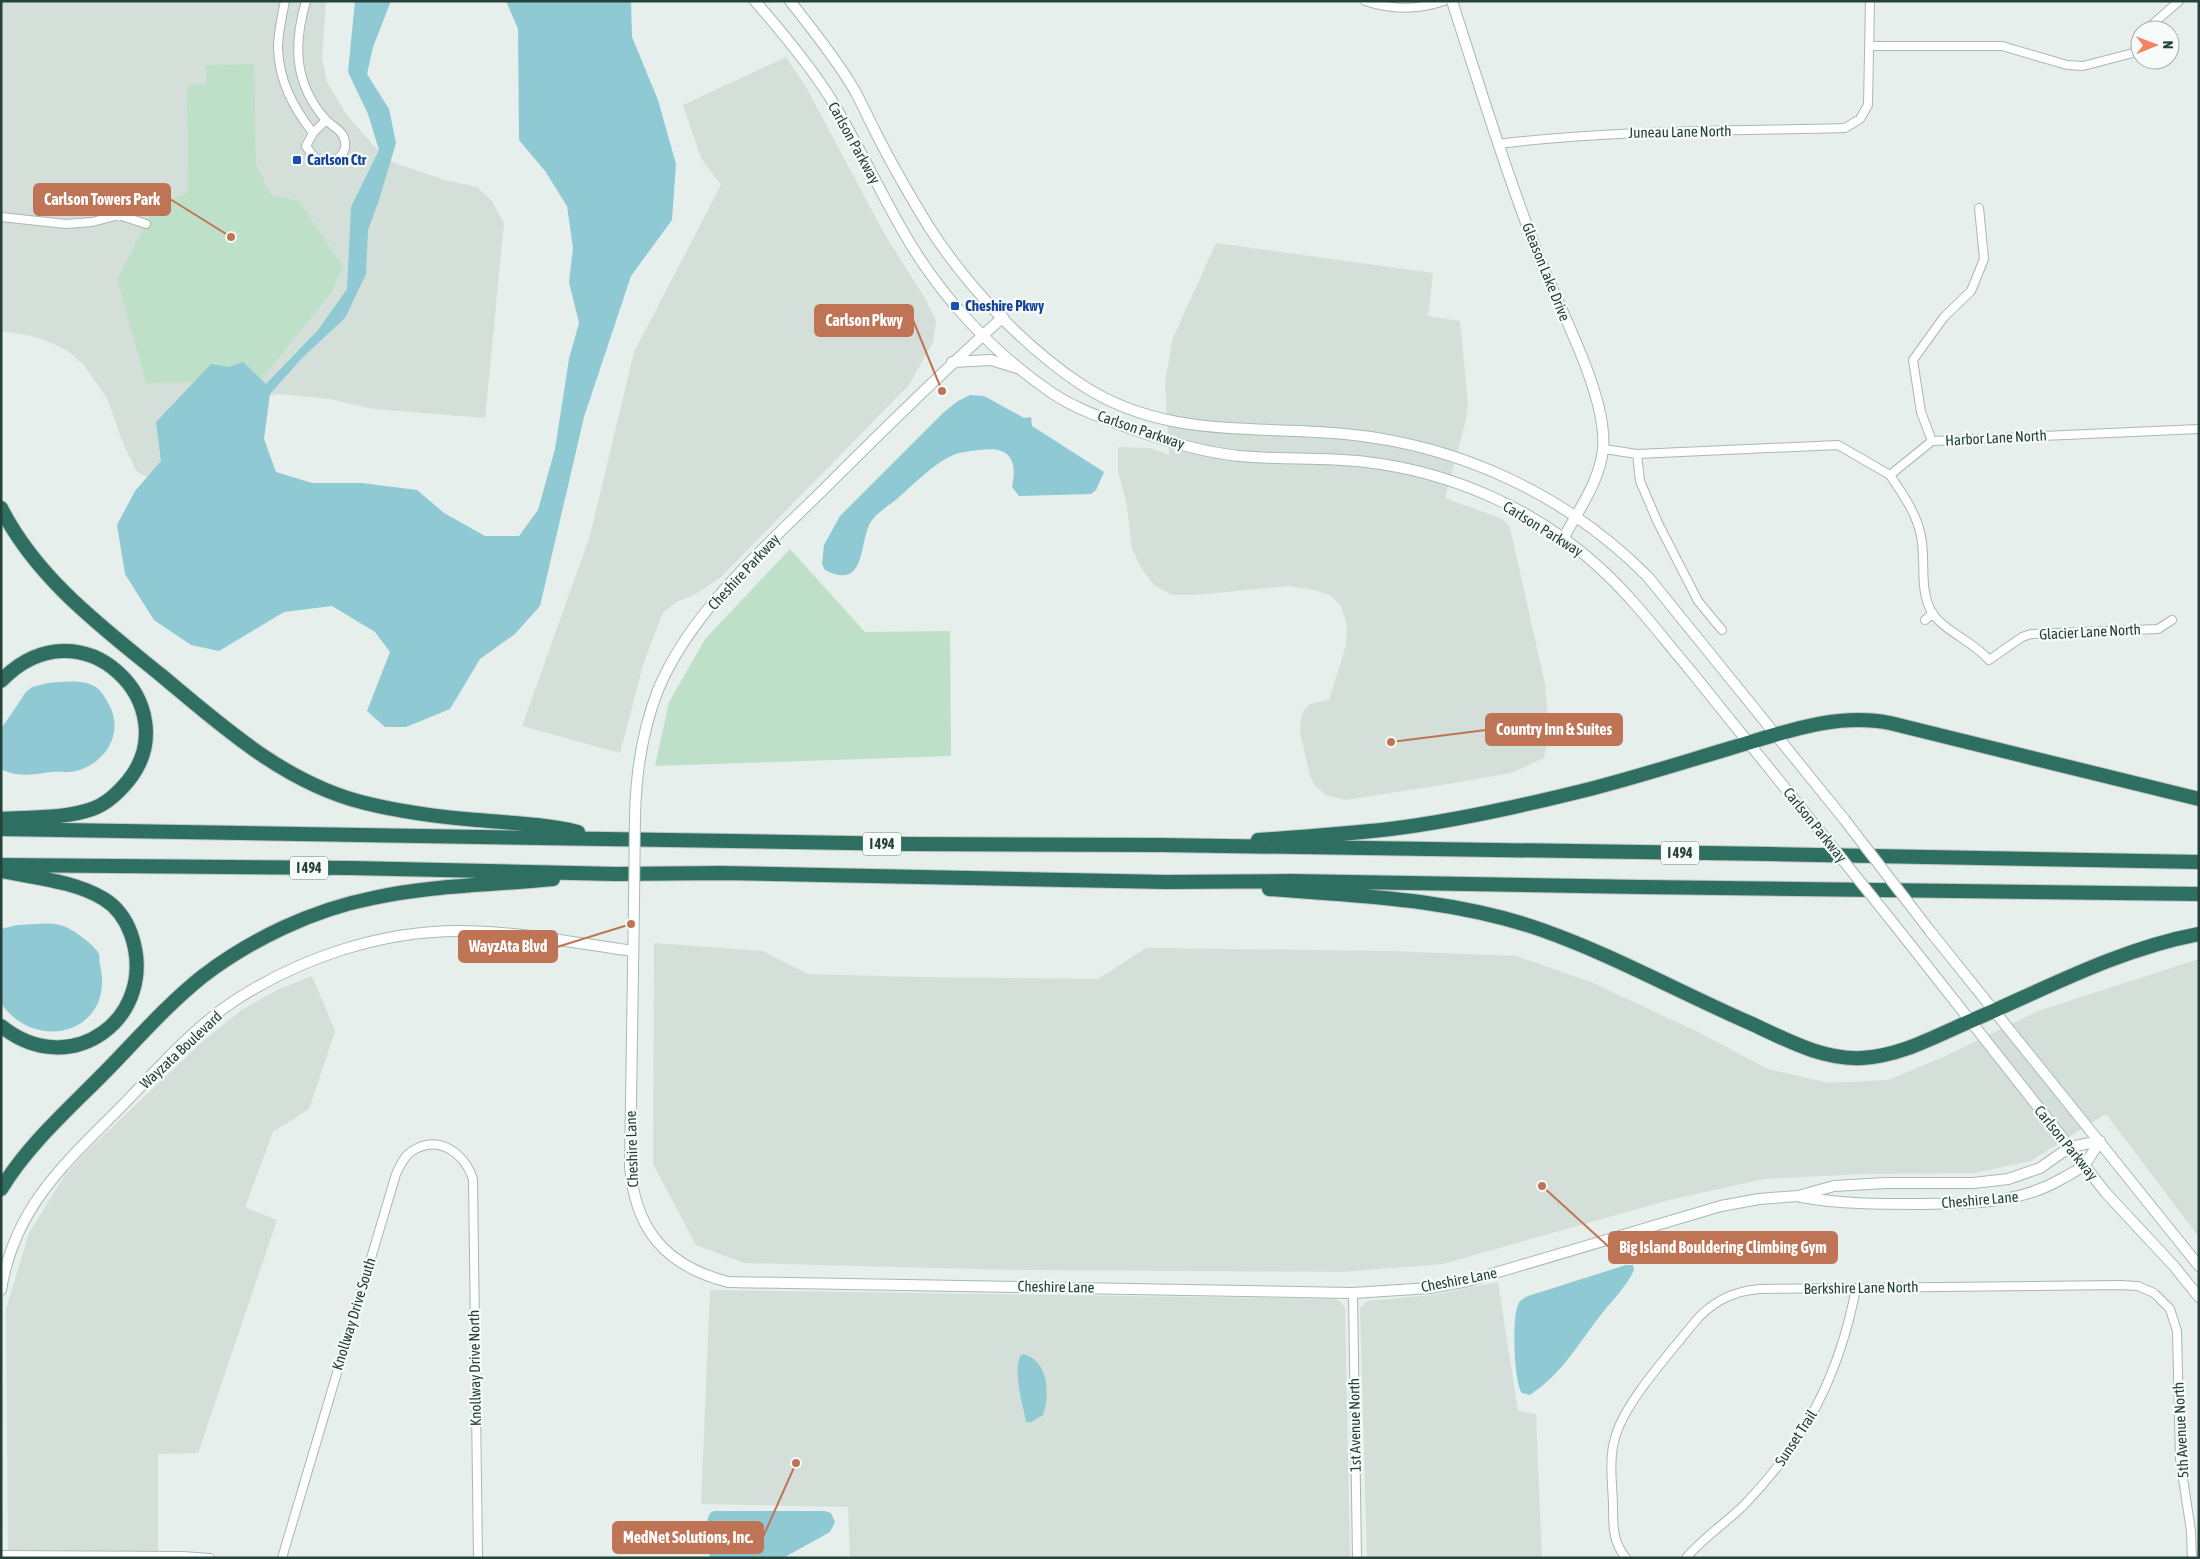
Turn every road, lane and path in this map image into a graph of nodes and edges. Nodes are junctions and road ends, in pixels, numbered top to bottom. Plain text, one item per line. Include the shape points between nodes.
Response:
1 (285, 1) edge
2 (306, 1) edge
3 (755, 1) edge
4 (790, 1) edge
5 (1365, 1) edge
6 (1444, 1) edge
7 (1452, 1) edge
8 (1870, 1) edge
9 (2178, 1) edge
10 (2157, 20) edge
11 (1870, 46) junction
12 (2130, 54) edge
13 (326, 120) junction
14 (312, 133) junction
15 (1498, 144) junction
16 (1979, 208) dead end
17 (1, 217) edge
18 (146, 224) dead end
19 (1002, 317) junction
20 (983, 335) junction
21 (952, 362) junction
22 (1024, 370) junction
23 (2199, 429) edge
24 (1932, 441) junction
25 (1604, 449) junction
26 (1638, 454) junction
27 (1890, 475) junction
28 (1, 508) edge
29 (1575, 517) junction
30 (1563, 539) junction
31 (1932, 613) junction
32 (1925, 620) dead end
33 (2172, 620) dead end
34 (1722, 630) dead end
35 (1, 681) edge
36 (1777, 734) junction
37 (1749, 742) junction
38 (2199, 799) edge
39 (1, 819) edge
40 (1, 829) edge
41 (604, 838) junction
42 (1161, 845) junction
43 (2199, 862) edge
44 (1, 865) edge
45 (1, 871) edge
46 (616, 874) junction
47 (1166, 882) junction
48 (2199, 894) edge
49 (634, 904) joint
50 (2199, 934) edge
51 (633, 951) junction
52 (1994, 1012) junction
53 (1970, 1021) junction
54 (1, 1026) edge
55 (2100, 1141) junction
56 (2070, 1147) junction
57 (2084, 1165) junction
58 (473, 1179) joint
59 (1, 1189) edge
60 (1798, 1196) junction
61 (2199, 1266) edge
62 (1856, 1288) junction
63 (1, 1290) edge
64 (1353, 1293) junction
65 (2199, 1297) edge
66 (2177, 1332) joint
67 (1, 1555) edge
68 (210, 1558) edge
69 (282, 1558) edge
70 (478, 1558) edge
71 (1357, 1558) edge
72 (1626, 1558) edge
73 (1686, 1558) edge
74 (2192, 1558) edge

1 - 14 street via 278,46 280,66 297,112
2 - 13 street via 297,58 308,92
3 - 20 main road, Carlson Parkway via 799,53 830,99 928,272
4 - 19 main road, Carlson Parkway via 851,85 930,227 971,285
5 - 6 street via 1395,8 1430,6
7 - 15 main road, Gleason Lake Drive
8 - 11 street
9 - 10 street
11 - 12 street via 2002,46 2067,65 2084,66
11 - 15 street, Juneau Lane North via 1868,104 1860,119 1844,128 1619,133 1558,136
13 - 14 street
13 - 14 street via 342,133 345,142 340,157 322,162 314,157 306,146
15 - 25 main road, Gleason Lake Drive via 1596,398
16 - 24 street via 1984,259 1971,290 1944,317 1913,360 1921,412
17 - 18 street via 66,224 119,215
19 - 20 main road, Cheshire Parkway
19 - 29 main road, Carlson Parkway via 1034,348 1083,386 1149,416 1199,427 1342,434 1414,444 1495,472 1542,495
20 - 21 main road, Cheshire Parkway
20 - 22 main road, Carlson Parkway
21 - 22 main road via 991,360
21 - 49 main road, Cheshire Parkway, bridge via 735,578 687,637 659,689 638,760
22 - 30 main road, Carlson Parkway via 1051,392 1077,407 1156,438 1237,456 1328,459 1410,469 1478,491
23 - 24 street, Harbor Lane North
24 - 27 street, Harbor Lane North
25 - 26 street
25 - 29 main road, Gleason Lake Drive via 1599,471
26 - 27 street via 1838,445
26 - 34 street via 1640,481 1658,523 1701,606
27 - 31 street, Glacier Lane North via 1916,517 1923,556 1924,592
28 - 41 highway via 39,566 92,619 235,737 294,774 340,796 402,811 553,826
29 - 30 main road, Gleason Lake Drive
29 - 36 main road, Carlson Parkway via 1613,544 1648,577
30 - 37 main road, Carlson Parkway via 1624,592
31 - 32 street
31 - 33 street, Glacier Lane North via 1980,649 1989,660 2031,634 2158,629
35 - 39 highway via 35,657 56,652 89,654 107,663 133,689 142,709 145,738 137,768 109,801 83,811
36 - 37 highway
36 - 38 highway via 1824,722 1877,721
36 - 52 main road, Carlson Parkway, bridge
37 - 42 highway via 1589,789 1410,826
37 - 53 main road, Carlson Parkway, bridge
40 - 41 highway, I 494
41 - 42 highway, I 494
42 - 43 highway, I 494
44 - 46 highway, I 494
45 - 54 highway via 76,887 106,900 119,912 130,930 136,966 124,1011 104,1032 89,1041 44,1047 21,1040
46 - 47 highway, I 494 via 721,873
46 - 59 highway via 374,898 318,914 274,933 222,963 179,997 37,1141
47 - 48 highway, I 494
47 - 53 highway via 1407,901 1484,913 1557,936 1798,1045 1836,1056 1863,1058 1896,1052
49 - 51 main road, Cheshire Lane
50 - 52 highway via 2116,957
51 - 63 main road, Wayzata Boulevard via 500,932 420,933 352,946 270,980 233,1002 198,1030 53,1177 22,1223
51 - 64 main road, Cheshire Lane via 631,1188 646,1225 658,1243 689,1268 728,1282 752,1283
52 - 53 highway
52 - 55 main road, Carlson Parkway
53 - 56 main road, Carlson Parkway
55 - 56 main road, Cheshire Lane
55 - 57 main road, Cheshire Lane
55 - 61 main road, Carlson Parkway
56 - 57 main road, Carlson Parkway
56 - 60 main road, Cheshire Lane via 2040,1168 2008,1179 1974,1183 1856,1184
57 - 60 main road, Cheshire Lane via 2036,1192 2000,1201 1835,1203
57 - 65 main road, Carlson Parkway
58 - 69 street, Knollway Drive South via 469,1167 458,1154 437,1144 423,1146 403,1160 396,1174
58 - 70 street, Knollway Drive North
60 - 64 main road, Cheshire Lane via 1721,1206 1468,1281 1430,1288
62 - 66 street, Berkshire Lane North via 2138,1286 2154,1292 2170,1309
62 - 72 street, Berkshire Lane North via 1752,1290 1730,1295 1703,1312 1628,1410 1615,1436 1612,1460 1614,1534
62 - 73 street, Sunset Trail via 1839,1356 1803,1431 1783,1460 1736,1514
64 - 71 street, 1st Avenue North
66 - 74 street, 5th Avenue North via 2180,1459
67 - 68 street

